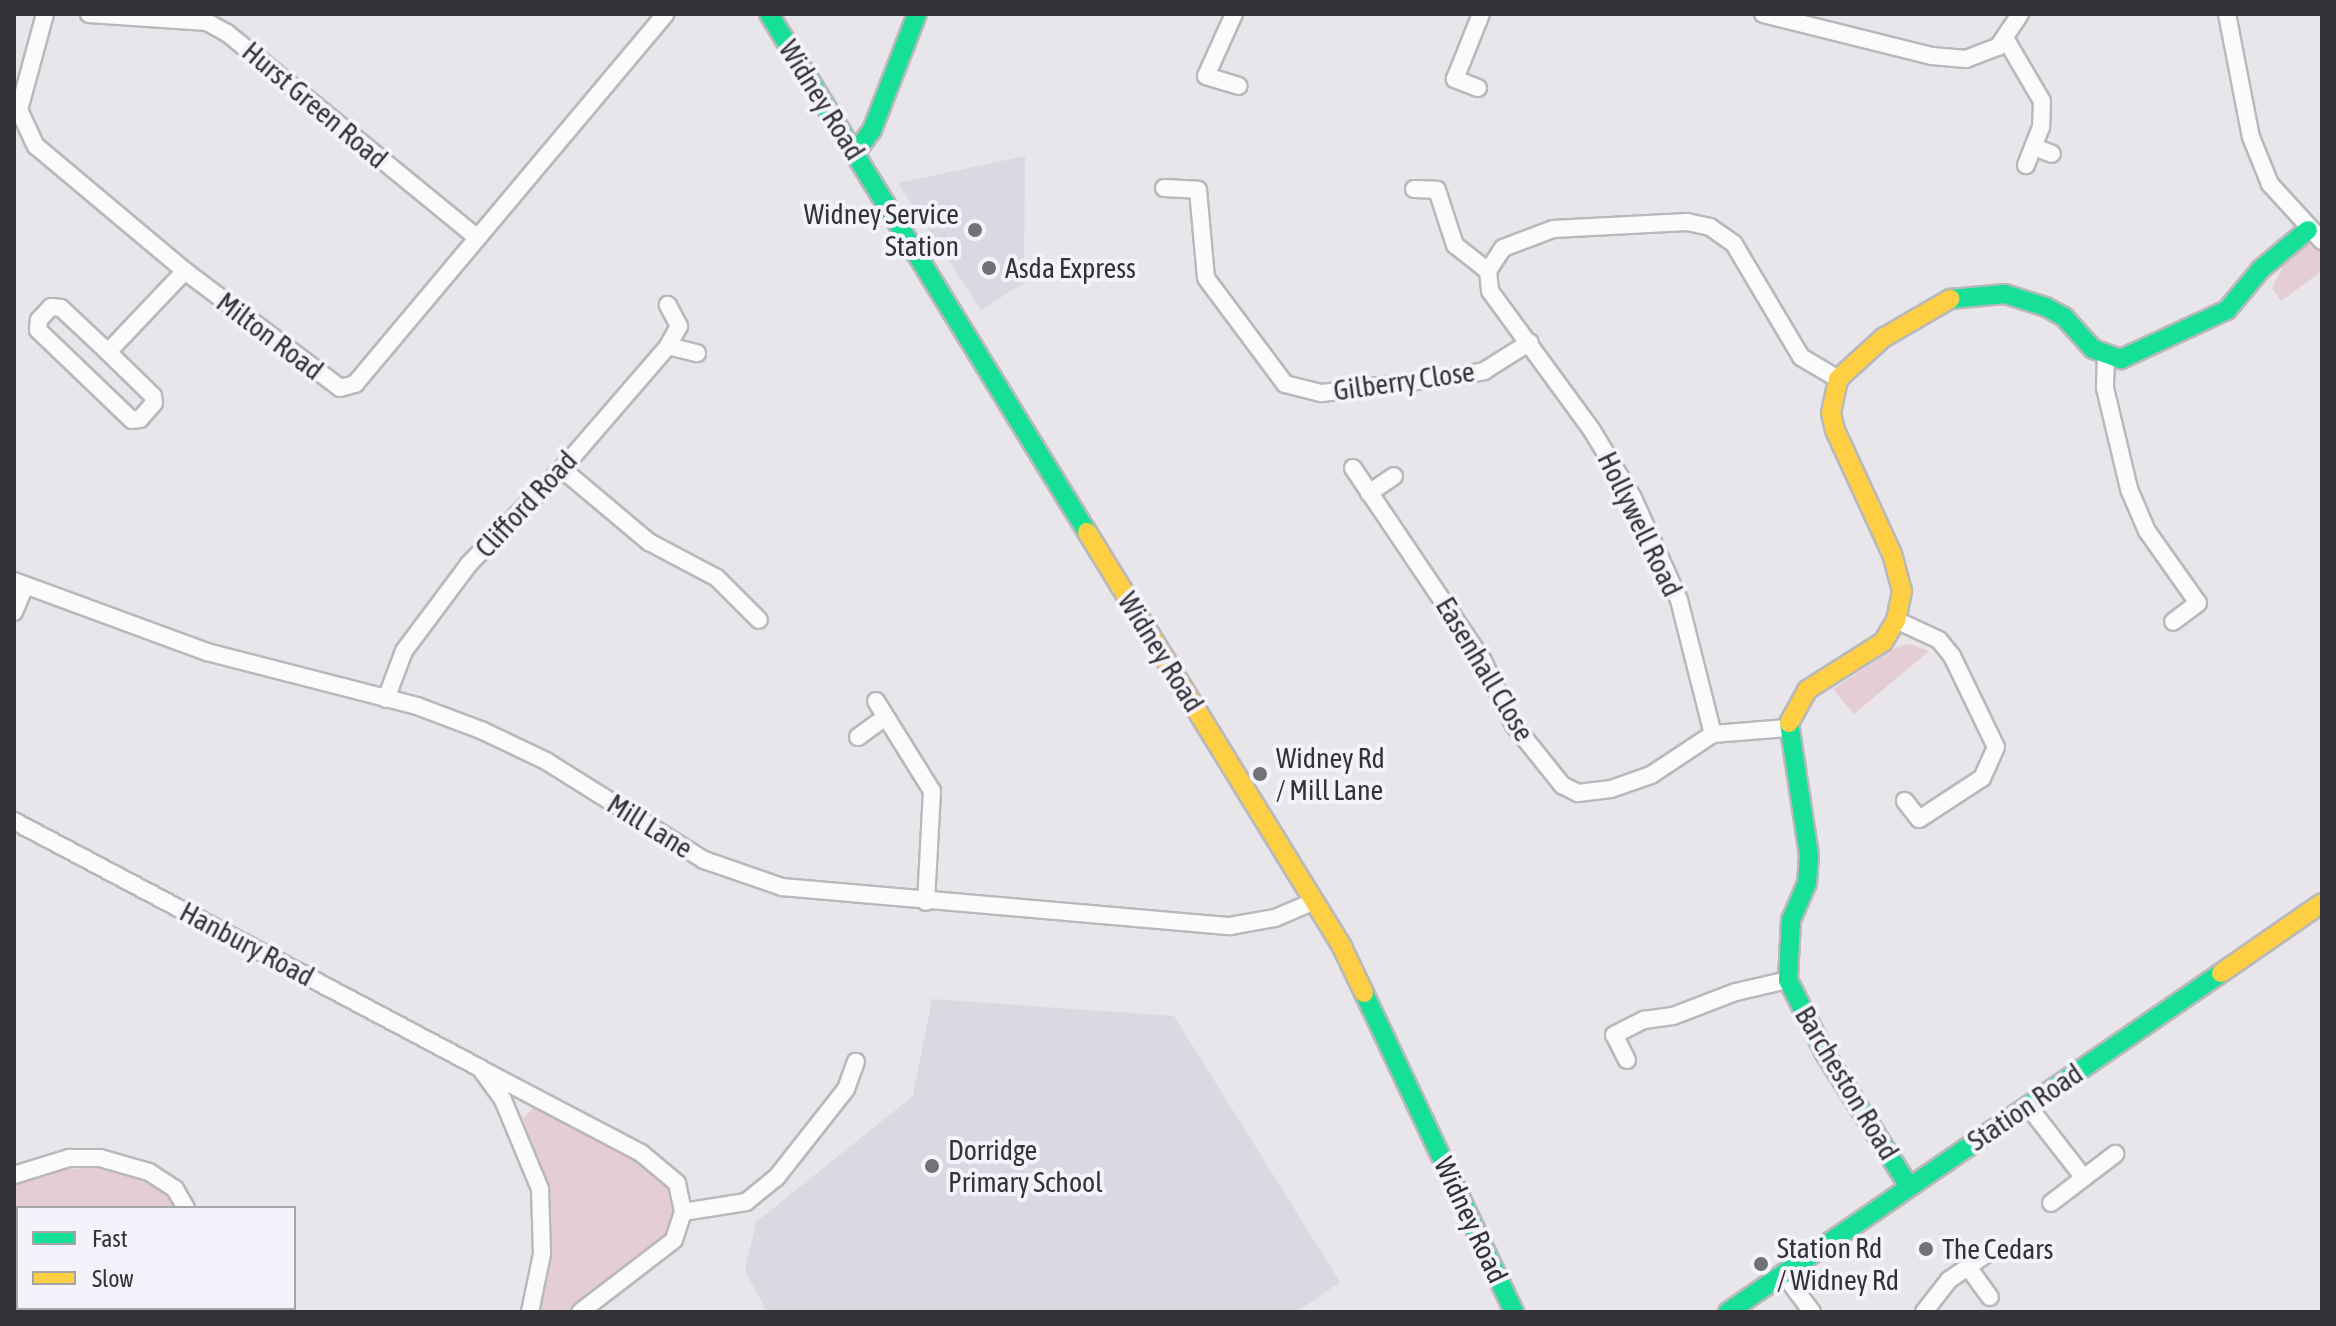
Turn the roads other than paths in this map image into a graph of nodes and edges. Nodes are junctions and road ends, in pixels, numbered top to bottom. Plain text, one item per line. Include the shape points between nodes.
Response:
1 (45, 14) edge
2 (89, 14) edge
3 (666, 14) edge
4 (769, 14) edge
5 (917, 14) edge
6 (1234, 14) edge
7 (1481, 14) edge
8 (1763, 14) edge
9 (2020, 14) edge
10 (2227, 14) edge
11 (2005, 38) junction
12 (1238, 86) dead end
13 (1478, 88) dead end
14 (2034, 147) junction
15 (856, 152) junction
16 (2052, 154) dead end
17 (2026, 165) dead end
18 (1164, 188) dead end
19 (1414, 189) dead end
20 (475, 236) junction
21 (2315, 236) edge
22 (185, 271) junction
23 (1488, 271) junction
24 (668, 305) dead end
25 (1530, 342) junction
26 (668, 346) junction
27 (108, 352) junction
28 (697, 353) dead end
29 (2106, 356) junction
30 (1838, 379) junction
31 (1353, 468) dead end
32 (562, 469) junction
33 (1394, 476) dead end
34 (1369, 493) junction
35 (20, 584) edge
36 (14, 612) edge
37 (759, 620) dead end
38 (1896, 620) junction
39 (2173, 622) dead end
40 (386, 699) junction
41 (876, 701) dead end
42 (886, 717) junction
43 (1787, 728) junction
44 (1713, 734) junction
45 (858, 737) dead end
46 (1905, 801) dead end
47 (14, 821) edge
48 (1315, 901) junction
49 (926, 902) junction
50 (2322, 903) edge
51 (1788, 980) junction
52 (1627, 1060) dead end
53 (856, 1062) dead end
54 (480, 1068) junction
55 (2028, 1106) junction
56 (2115, 1154) dead end
57 (14, 1175) edge
58 (2084, 1178) junction
59 (1908, 1185) junction
60 (2051, 1203) dead end
61 (185, 1206) edge
62 (683, 1212) junction
63 (1994, 1249) dead end
64 (1968, 1267) junction
65 (1783, 1273) junction
66 (1990, 1297) dead end
67 (530, 1312) edge
68 (580, 1312) edge
69 (1514, 1312) edge
70 (1728, 1312) edge
71 (1812, 1312) edge
72 (1924, 1312) edge

1 - 22 street, Milton Road via 21,91 19,110 26,132
2 - 20 street, Hurst Green Road via 207,22 227,33
3 - 20 street, Milton Road
4 - 15 street, Widney Road
5 - 15 street via 872,130
6 - 12 street via 1206,76
7 - 13 street via 1455,79
8 - 11 street via 1966,59 1998,47
9 - 11 street
10 - 21 street via 2251,137 2270,184
11 - 14 street via 2042,101
14 - 16 street
14 - 17 street
15 - 48 street, Widney Road
18 - 25 street, Gilberry Close via 1198,190 1206,278 1285,384 1322,393 1451,377 1484,371
19 - 23 street, Hollywell Road via 1437,190 1455,245
20 - 22 street, Milton Road via 355,384 340,388
21 - 29 street via 2261,269 2227,310 2146,350 2121,359
22 - 27 street
23 - 25 street, Hollywell Road via 1490,291
23 - 30 street via 1503,248 1553,229 1687,222 1710,227 1734,244 1801,357
24 - 26 street via 679,326
25 - 44 street, Hollywell Road via 1591,429 1650,532 1679,600
26 - 28 street
26 - 32 street, Clifford Road
27 - 27 street via 153,396 154,403 140,419 132,420 38,330 39,320 51,307 61,308
29 - 30 street via 2046,307 2005,294 1974,293 1949,299 1883,338 1846,366
29 - 39 street via 2105,388 2129,489 2147,531 2198,603
30 - 38 street via 1831,413 1899,573 1902,591
31 - 34 street, Easenhall Close
32 - 37 street via 649,542 717,578
32 - 40 street, Clifford Road via 469,564 404,651
33 - 34 street
34 - 44 street, Easenhall Close via 1483,661 1514,725 1562,785 1593,794 1638,780
35 - 36 street
35 - 40 street, Mill Lane via 207,652
38 - 43 street via 1870,653 1807,690
38 - 46 street via 1939,640 1952,656 1996,747 1982,778 1919,819
40 - 49 street, Mill Lane via 519,747 704,860 741,877 782,887
41 - 42 street
42 - 45 street
42 - 49 street via 932,791
43 - 44 street
43 - 51 street, Barcheston Road via 1809,855 1807,883 1791,920
47 - 54 street, Hanbury Road
48 - 49 street, Mill Lane via 1275,918 1230,926
48 - 69 street, Widney Road via 1352,968
50 - 55 street, Station Road
51 - 52 street, Barcheston Road via 1644,1020 1614,1035
51 - 59 street, Barcheston Road via 1824,1052
53 - 62 street via 846,1089 776,1178 746,1202
54 - 62 street, Hanbury Road via 666,1169 677,1183
54 - 67 street, Hanbury Road via 503,1100 540,1189 542,1254
55 - 58 street
55 - 59 street, Station Road
56 - 58 street
57 - 61 street via 69,1158 121,1162 175,1189
58 - 60 street
59 - 65 street, Station Road
62 - 68 street via 674,1240
63 - 64 street
64 - 66 street
64 - 72 street via 1949,1280
65 - 70 street, Station Road
65 - 71 street

